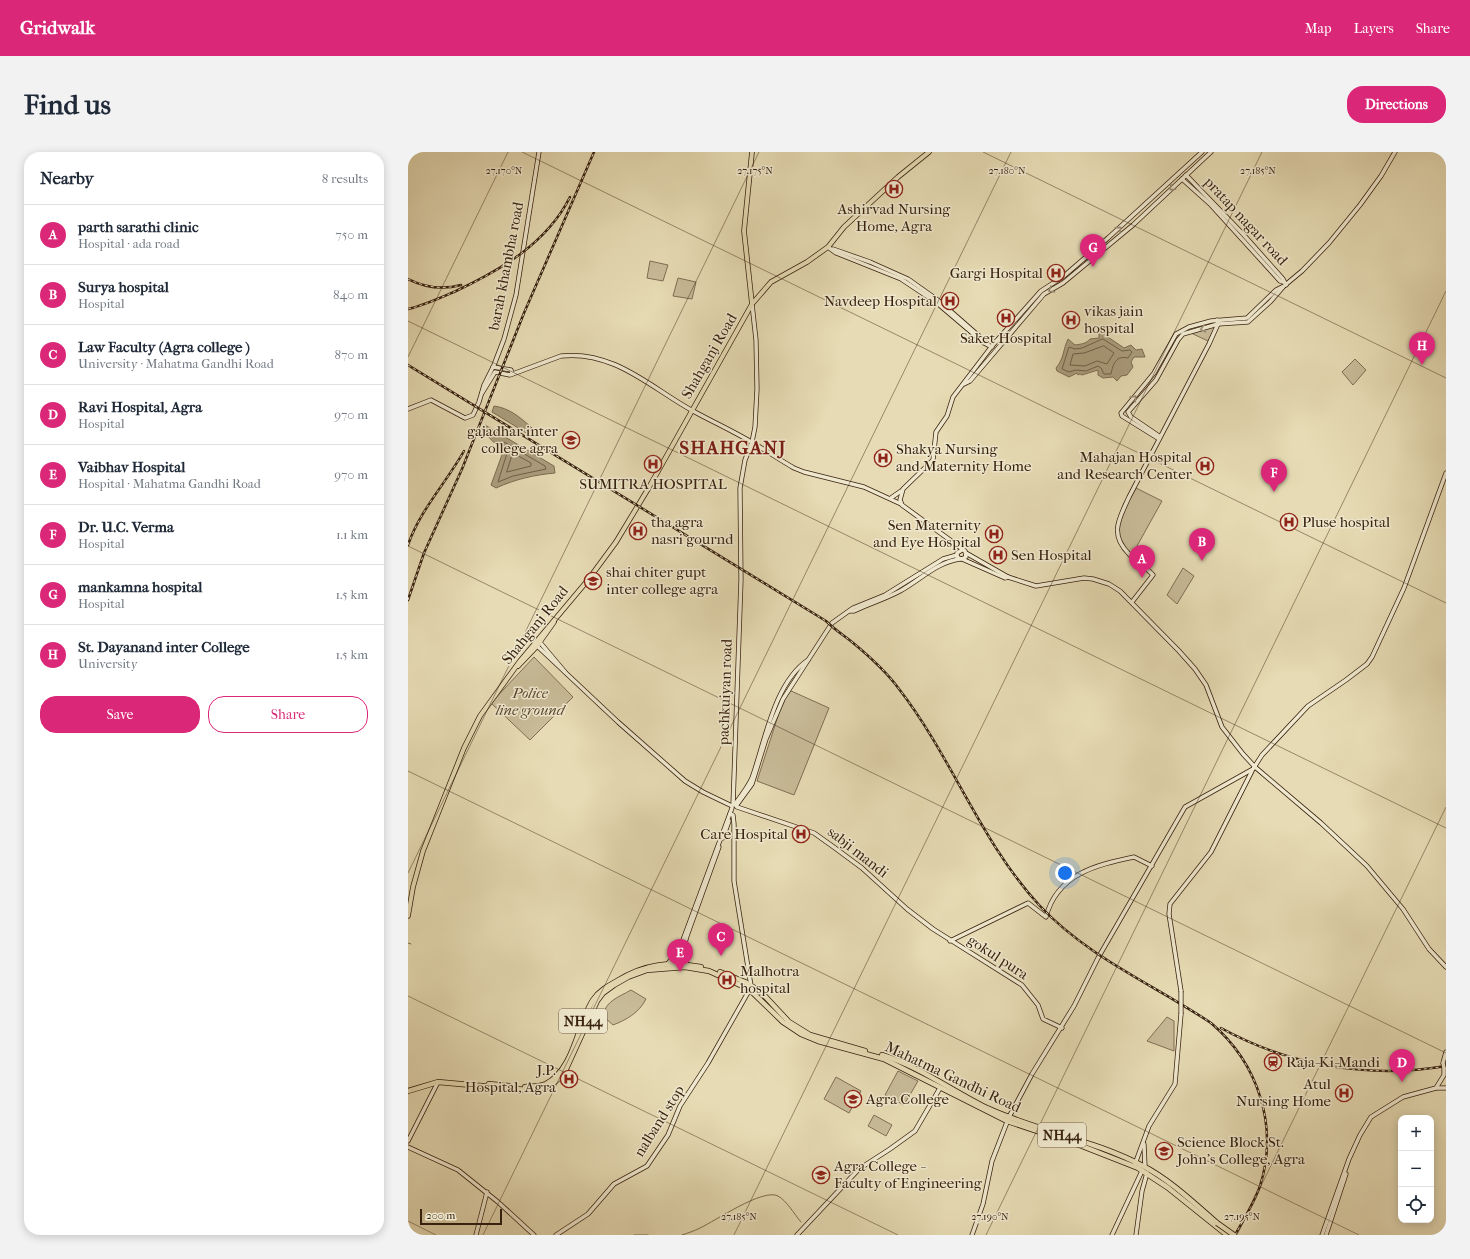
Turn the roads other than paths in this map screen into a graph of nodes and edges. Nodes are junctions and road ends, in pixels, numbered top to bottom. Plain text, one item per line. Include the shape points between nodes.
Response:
1 (539, 152) edge
2 (752, 152) edge
3 (929, 152) edge
4 (1202, 152) edge
5 (1210, 152) edge
6 (1395, 152) edge
7 (1186, 175) junction
8 (1182, 179) junction
9 (828, 246) junction
10 (1284, 285) junction
11 (752, 304) junction
12 (1218, 322) junction
13 (990, 345) junction
14 (995, 350) junction
15 (493, 367) junction
16 (512, 373) junction
17 (964, 384) junction
18 (482, 393) junction
19 (408, 409) edge
20 (692, 410) junction
21 (1160, 438) junction
22 (752, 442) junction
23 (1446, 473) edge
24 (903, 489) junction
25 (891, 498) junction
26 (901, 504) junction
27 (959, 552) junction
28 (966, 553) junction
29 (961, 559) junction
30 (1008, 577) junction
31 (1132, 602) junction
32 (849, 611) junction
33 (539, 641) junction
34 (536, 645) junction
35 (566, 673) junction
36 (1254, 768) junction
37 (734, 806) junction
38 (731, 814) junction
39 (1152, 866) junction
40 (408, 916) edge
41 (950, 941) junction
42 (680, 951) junction
43 (668, 964) junction
44 (687, 965) junction
45 (677, 966) junction
46 (1446, 967) edge
47 (751, 988) junction
48 (770, 1005) junction
49 (1062, 1028) junction
50 (1446, 1052) edge
51 (1445, 1076) edge
52 (438, 1082) junction
53 (940, 1088) junction
54 (1436, 1088) junction
55 (1446, 1088) edge
56 (408, 1090) edge
57 (1008, 1119) junction
58 (408, 1141) edge
59 (1144, 1141) junction
60 (408, 1147) edge
61 (1135, 1164) junction
62 (1144, 1170) junction
63 (1137, 1182) junction
64 (1144, 1184) junction
65 (487, 1192) junction
66 (1335, 1204) junction
67 (1216, 1225) junction
68 (476, 1235) edge
69 (534, 1235) edge
70 (556, 1235) edge
71 (797, 1235) edge
72 (972, 1235) edge
73 (1112, 1235) edge
74 (1136, 1235) edge
75 (1228, 1235) edge
76 (1234, 1235) edge
77 (1322, 1235) edge
78 (1326, 1235) edge

1 - 15 street, barah khambha road via 516,295 508,327
2 - 11 main road via 744,231
3 - 9 main road, Shahganj Road via 844,227
13 -> 4 street via 1040,291 1064,276
5 - 7 street
6 - 10 street via 1381,176 1348,220 1315,258
7 - 8 street
7 - 10 street, pratap nagar road via 1283,279
8 - 10 street via 1211,205
8 -> 14 street via 1112,243 1063,283 1044,294
9 - 11 main road, Shahganj Road via 807,262 771,282
9 - 13 street via 908,279 945,306
10 - 12 street via 1247,318
11 - 20 main road, Shahganj Road
11 - 22 street, pachkuiyan road via 757,389
12 - 21 street
12 -> 21 street via 1188,332 1179,338 1156,380 1128,412
21 -> 12 street via 1122,416 1122,411 1154,373 1176,334 1188,327
13 - 14 street
13 - 17 street
14 - 17 street via 970,381
15 - 16 street via 511,370
15 - 18 street, barah khambha road
16 - 18 street via 510,375 495,372
16 - 20 street via 561,356 598,359 634,373
17 - 24 street via 953,397 947,416 937,431 933,460
18 - 19 street via 473,415 468,418 433,400
20 - 22 street
20 - 33 main road, Shahganj Road via 623,532
21 - 31 street via 1129,497 1117,528 1120,543 1153,575
22 - 25 street via 804,472 864,487
22 - 37 street, pachkuiyan road via 745,460 740,488
23 - 36 street via 1404,588 1372,658 1308,706 1279,735
24 - 25 street
24 - 26 street
25 - 26 street
26 - 27 street via 954,544
27 - 28 street
27 - 29 street
27 - 32 street via 885,595
28 - 29 street via 966,557
28 - 30 street
29 - 30 street via 1005,578
29 - 32 street via 943,563 920,580 887,597
30 - 31 street via 1036,586 1084,578 1093,579 1109,584
31 - 36 street via 1195,669 1206,685 1222,727
32 - 37 street via 832,623 808,659 788,682 774,714 751,784
33 - 34 main road, Shahganj Road
33 - 35 street
34 - 35 street
34 - 40 main road, Shahganj Road via 484,709 464,748 423,851
35 - 37 street, sabji mandi via 685,781
36 - 39 street via 1186,806
36 - 46 street via 1321,823 1367,866 1403,909 1429,949
36 - 59 street, bridge via 1211,852 1170,904 1169,914 1181,991 1175,1084 1149,1126
37 - 38 street
37 - 41 street, sabji mandi via 814,833 856,863 917,917
38 - 42 street
38 - 47 street via 734,824 734,881 750,968
39 - 41 street via 1134,857 1092,867 1065,883 1045,917 1028,903
39 - 49 street via 1098,958
41 - 49 street, gokul pura via 1022,985 1038,1005 1042,1018
42 - 43 highway
42 - 44 highway
42 - 45 street
43 - 45 highway, Mahatma Gandhi Road / NH44
43 - 56 highway, Mahatma Gandhi Road / NH44 via 652,965 634,971 600,992 589,1007 562,1069 545,1084 524,1087 438,1079
44 - 45 highway, Mahatma Gandhi Road / NH44
44 - 47 highway, Mahatma Gandhi Road / NH44 via 710,968
45 - 47 highway, Mahatma Gandhi Road / NH44 via 709,971
45 - 52 highway, Mahatma Gandhi Road / NH44 via 640,972 603,993 591,1012 566,1069 548,1087 528,1090
47 - 48 highway, Mahatma Gandhi Road / NH44
47 - 70 street, nalband stop via 680,1106 668,1135 647,1166 614,1184 588,1214
48 - 53 highway, Mahatma Gandhi Road / NH44 via 783,1022 801,1034 884,1059
48 - 57 highway, Mahatma Gandhi Road / NH44 via 789,1022 810,1034 891,1058
49 - 57 street via 1032,1074
50 - 51 street, bridge via 1443,1063
51 - 54 street
52 - 56 highway, Mahatma Gandhi Road / NH44
52 - 58 street
53 - 57 highway, Mahatma Gandhi Road / NH44
53 - 71 street via 921,1122 909,1136 859,1169
54 - 55 street
54 - 66 street via 1403,1097 1372,1115 1350,1156 1351,1160
57 - 61 highway, Mahatma Gandhi Road / NH44
57 - 72 street via 992,1161 983,1204
59 - 61 street
59 - 62 street
60 - 65 street via 458,1170
61 - 62 highway, Mahatma Gandhi Road / NH44
62 - 63 street
62 - 64 street
62 - 67 highway, Mahatma Gandhi Road / NH44 via 1169,1183
63 - 64 street
63 - 73 street
64 - 74 street
65 - 68 street
65 - 69 street
66 - 77 street
66 - 78 street
67 - 75 highway, Mahatma Gandhi Road / NH44
67 - 76 highway, Mahatma Gandhi Road / NH44, bridge

